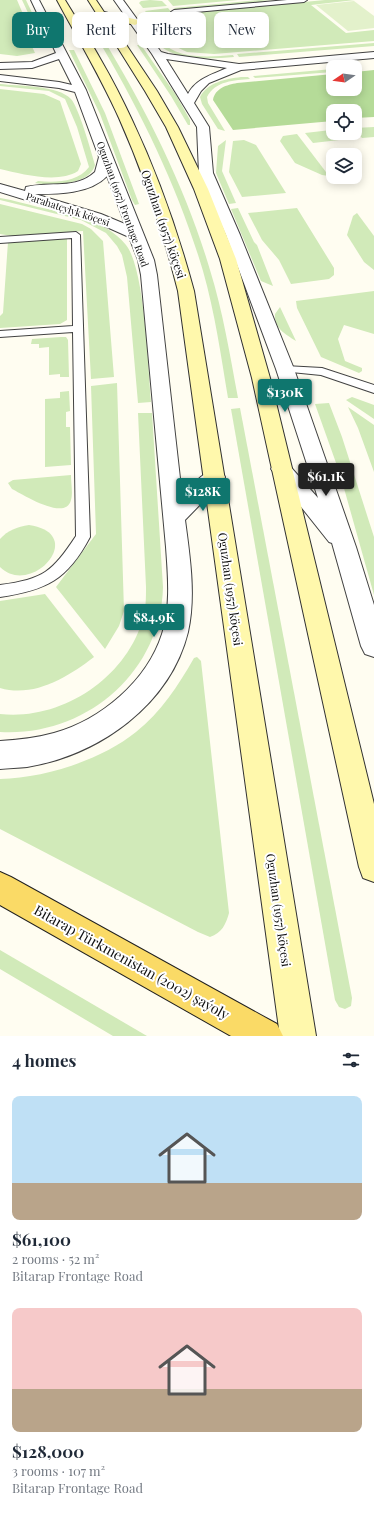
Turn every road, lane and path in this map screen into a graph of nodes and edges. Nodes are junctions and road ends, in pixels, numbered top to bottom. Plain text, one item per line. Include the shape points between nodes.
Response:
1 (35, 0) edge
2 (61, 0) edge
3 (118, 0) edge
4 (295, 0) edge
5 (304, 0) edge
6 (97, 7) edge
7 (174, 12) dead end
8 (134, 22) junction
9 (62, 54) junction
10 (157, 54) junction
11 (374, 55) edge
12 (0, 66) edge
13 (240, 67) junction
14 (0, 78) edge
15 (80, 90) junction
16 (188, 102) junction
17 (106, 156) junction
18 (203, 181) junction
19 (5, 189) edge
20 (136, 234) junction
21 (0, 240) edge
22 (78, 329) junction
23 (0, 334) edge
24 (285, 369) junction
25 (372, 385) edge
26 (281, 469) junction
27 (215, 477) junction
28 (174, 518) junction
29 (345, 547) junction
30 (0, 591) edge
31 (374, 646) edge
32 (0, 754) edge
33 (374, 867) edge
34 (0, 888) edge
35 (265, 1036) edge
36 (298, 1036) edge

1 - 9 street, Oguzhan (1957) Frontage Road
2 - 27 main road, Oguzhan (1957) köçesi via 114,95 140,153 170,234 186,291
3 - 8 street
4 - 5 lane
4 - 7 lane
6 - 8 main road
6 - 18 main road via 151,91
8 - 10 street
9 - 12 street via 36,64
9 - 15 street, Oguzhan (1957) Frontage Road
10 - 13 street via 180,60
10 - 16 street
11 - 13 street
13 - 16 street via 206,81 196,88
14 - 15 street
15 - 17 street, Oguzhan (1957) Frontage Road
16 - 18 street via 203,127
17 - 19 street via 100,175 84,184 57,189
17 - 20 street, Oguzhan (1957) Frontage Road
18 - 24 street via 233,236
18 - 26 main road via 241,304 261,378
19 - 20 street, Parahatçylyk köçesi via 96,217
20 - 28 street, Oguzhan (1957) Frontage Road via 149,275
21 - 22 lane via 76,235
22 - 23 lane
22 - 30 lane via 83,537 62,568 53,575 38,583
24 - 25 lane via 322,372
24 - 29 street
26 - 29 street
26 - 33 main road
27 - 28 street
27 - 36 main road, Oguzhan (1957) köçesi
28 - 32 street, Oguzhan (1957) Frontage Road via 180,573 180,603 175,634 166,659 150,686 125,709 78,738 16,755
29 - 31 street
34 - 35 main road, Bitarap Türkmenistan (2002) şaýoly

